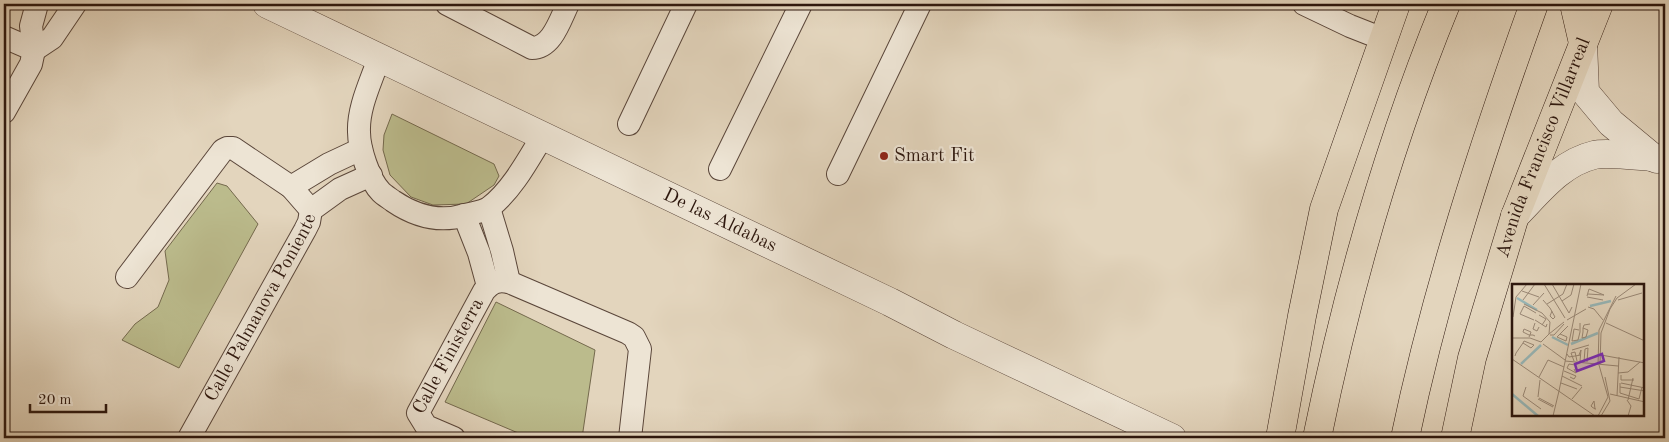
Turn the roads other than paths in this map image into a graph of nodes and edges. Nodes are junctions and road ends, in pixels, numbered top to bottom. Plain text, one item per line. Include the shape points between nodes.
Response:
1 (38, 4) edge
2 (74, 4) edge
3 (267, 4) edge
4 (568, 4) edge
5 (686, 4) edge
6 (801, 4) edge
7 (920, 4) edge
8 (1304, 4) edge
9 (1396, 4) edge
10 (1446, 4) edge
11 (1534, 4) edge
12 (1574, 4) edge
13 (1599, 4) edge
14 (453, 5) edge
15 (4, 37) edge
16 (1383, 39) junction
17 (1583, 43) junction
18 (34, 50) junction
19 (379, 58) junction
20 (4, 112) edge
21 (629, 124) dead end
22 (542, 137) junction
23 (361, 149) junction
24 (1659, 159) edge
25 (720, 169) dead end
26 (838, 174) dead end
27 (371, 175) junction
28 (291, 186) junction
29 (489, 208) junction
30 (311, 210) junction
31 (464, 216) junction
32 (1515, 216) junction
33 (127, 277) dead end
34 (505, 285) junction
35 (189, 438) edge
36 (454, 438) edge
37 (630, 438) edge
38 (1172, 438) edge
39 (1280, 438) edge
40 (1317, 438) edge
41 (1405, 438) edge
42 (1454, 438) edge

1 - 18 street via 31,26
2 - 18 street via 52,38
3 - 19 street, De las Aldabas
4 - 14 street via 550,39 539,48 532,48
5 - 21 street
6 - 25 street
7 - 26 street
8 - 16 street
9 - 16 main road
10 - 40 main road via 1424,57 1365,242
11 - 41 main road via 1492,122 1436,307
12 - 17 main road
13 - 17 main road, Avenida Francisco Villarreal
15 - 18 street
16 - 39 main road via 1324,209
17 - 24 street via 1585,92 1611,123
17 - 32 main road, Avenida Francisco Villarreal
18 - 20 street via 27,73
19 - 22 street, De las Aldabas
19 - 23 street via 360,113 358,132
22 - 29 street via 522,171
22 - 38 street, De las Aldabas
23 - 27 street
23 - 28 street, Calle Palmanova Poniente
24 - 32 street via 1595,154 1573,162 1551,179
27 - 30 street, Calle Palmanova Poniente via 340,189
27 - 31 street via 380,192 418,215 437,219
28 - 30 street
28 - 33 street via 234,148 223,150
29 - 31 street
29 - 34 street, Calle Finisterra via 502,251
30 - 35 street, Calle Palmanova Poniente via 305,230
31 - 34 street, Calle Finisterra via 479,253
32 - 42 main road, Avenida Francisco Villarreal via 1472,358
34 - 36 street, Calle Finisterra via 418,414 426,426
34 - 37 street via 634,337 640,349

